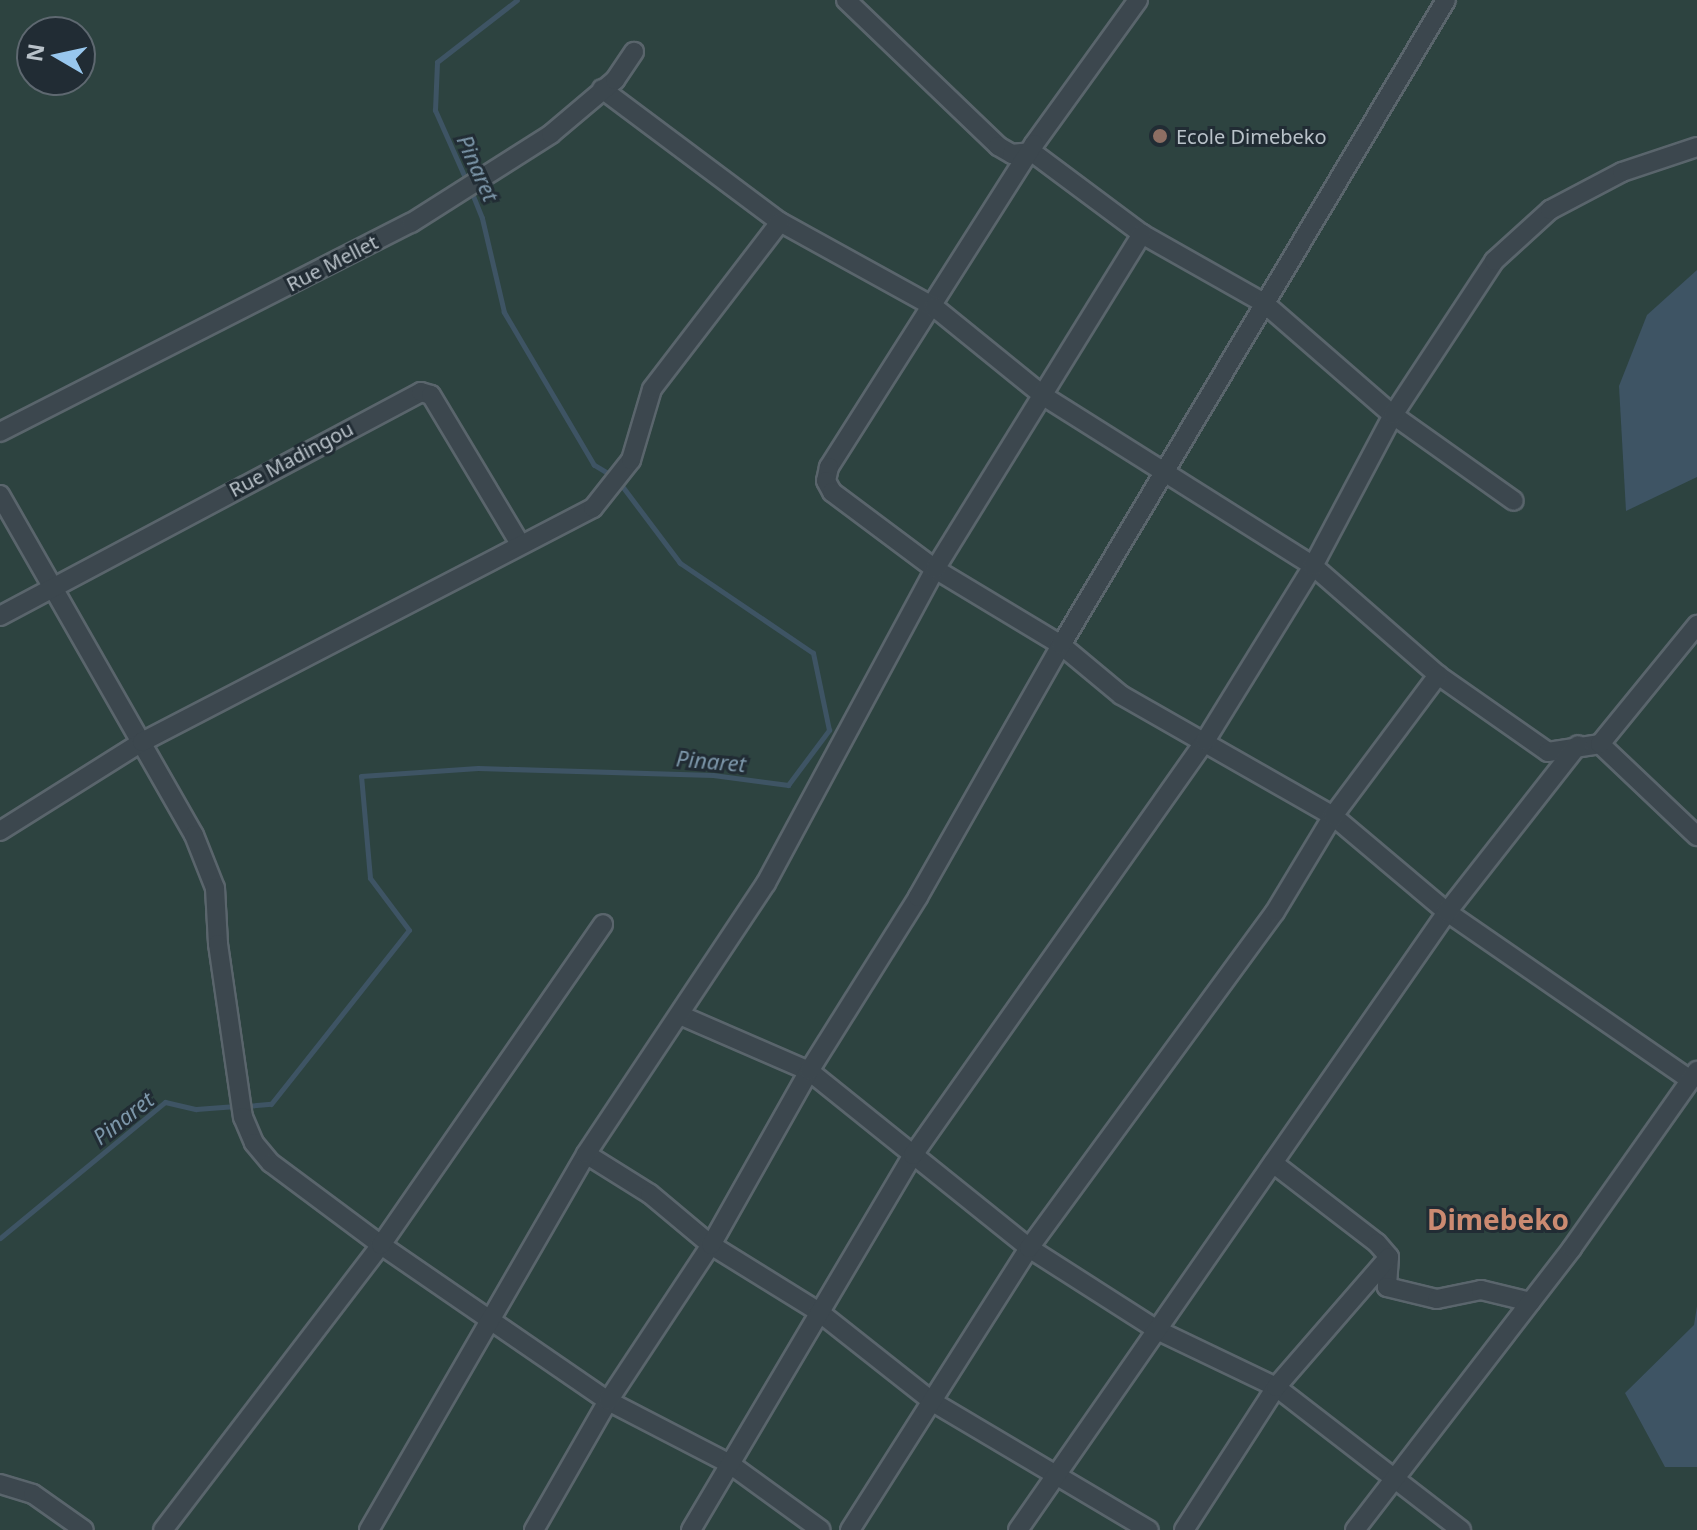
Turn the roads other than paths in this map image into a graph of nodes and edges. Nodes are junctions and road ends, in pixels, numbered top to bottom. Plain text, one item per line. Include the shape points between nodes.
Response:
1 (846, 0) edge
2 (1138, 0) edge
3 (1446, 0) edge
4 (634, 52) dead end
5 (602, 89) junction
6 (1697, 147) edge
7 (1032, 152) junction
8 (780, 222) junction
9 (1142, 234) junction
10 (1264, 303) junction
11 (934, 307) junction
12 (1045, 397) junction
13 (1393, 415) junction
14 (0, 432) edge
15 (1166, 473) junction
16 (0, 495) edge
17 (1514, 501) dead end
18 (520, 544) junction
19 (1313, 566) junction
20 (935, 569) junction
21 (55, 584) junction
22 (0, 616) edge
23 (1697, 625) edge
24 (1061, 645) junction
25 (1438, 675) junction
26 (1205, 741) junction
27 (142, 742) junction
28 (1600, 744) junction
29 (1578, 745) junction
30 (1333, 816) junction
31 (0, 831) edge
32 (1696, 834) edge
33 (1447, 912) junction
34 (603, 924) dead end
35 (680, 1015) junction
36 (809, 1071) junction
37 (1693, 1075) edge
38 (586, 1154) junction
39 (913, 1155) junction
40 (1273, 1163) junction
41 (381, 1245) junction
42 (711, 1245) junction
43 (1029, 1248) junction
44 (1389, 1257) junction
45 (1531, 1302) junction
46 (819, 1312) junction
47 (492, 1320) junction
48 (1157, 1330) junction
49 (1276, 1387) junction
50 (608, 1401) junction
51 (933, 1402) junction
52 (730, 1464) junction
53 (1057, 1474) junction
54 (1396, 1477) junction
55 (0, 1484) edge
56 (84, 1530) edge
57 (163, 1530) edge
58 (369, 1530) edge
59 (534, 1530) edge
60 (691, 1530) edge
61 (821, 1530) edge
62 (850, 1530) edge
63 (1018, 1530) edge
64 (1149, 1530) edge
65 (1184, 1530) edge
66 (1355, 1530) edge
67 (1461, 1530) edge

1 - 7 street via 998,146 1012,154
2 - 7 street
3 - 10 street
4 - 5 street, Rue Mellet
5 - 8 street
5 - 14 street, Rue Mellet via 551,134 411,223
6 - 13 street via 1622,172 1522,231 1494,261
7 - 9 street
7 - 11 street
8 - 11 street
8 - 18 street via 652,389 631,460 593,508
9 - 10 street
9 - 12 street
10 - 13 street
10 - 15 street
11 - 12 street
11 - 20 street via 829,467 826,481 832,492
12 - 15 street
12 - 20 street
13 - 17 street
13 - 19 street
15 - 19 street
15 - 24 street
16 - 21 street
18 - 21 street, Rue Madingou via 431,395 421,392
18 - 27 street
19 - 25 street
19 - 26 street
20 - 24 street
20 - 35 street via 766,883
21 - 22 street, Rue Madingou
21 - 27 street
23 - 28 street
24 - 26 street via 1121,695
24 - 36 street via 918,897
25 - 29 street via 1548,752
25 - 30 street
26 - 30 street
26 - 39 street
27 - 31 street
27 - 41 street via 194,835 215,888 243,1117 254,1143 271,1163
28 - 29 street
28 - 32 street
29 - 33 street
30 - 33 street
30 - 43 street via 1275,912
33 - 37 street
33 - 40 street
34 - 41 street
35 - 36 street
35 - 38 street
36 - 39 street
36 - 42 street
37 - 45 street
38 - 42 street via 650,1194
38 - 47 street
39 - 43 street
39 - 46 street
40 - 44 street
40 - 48 street
41 - 47 street
41 - 57 street
42 - 46 street
42 - 50 street
43 - 48 street
43 - 51 street
44 - 45 street via 1387,1287 1404,1294 1437,1299 1481,1290
44 - 49 street
45 - 54 street
46 - 51 street
46 - 52 street
47 - 50 street
47 - 58 street
48 - 49 street
48 - 53 street
49 - 54 street
49 - 65 street
50 - 52 street
50 - 59 street
51 - 53 street
51 - 62 street
52 - 60 street
52 - 61 street
53 - 63 street
53 - 64 street
54 - 66 street
54 - 67 street
55 - 56 street via 33,1494

